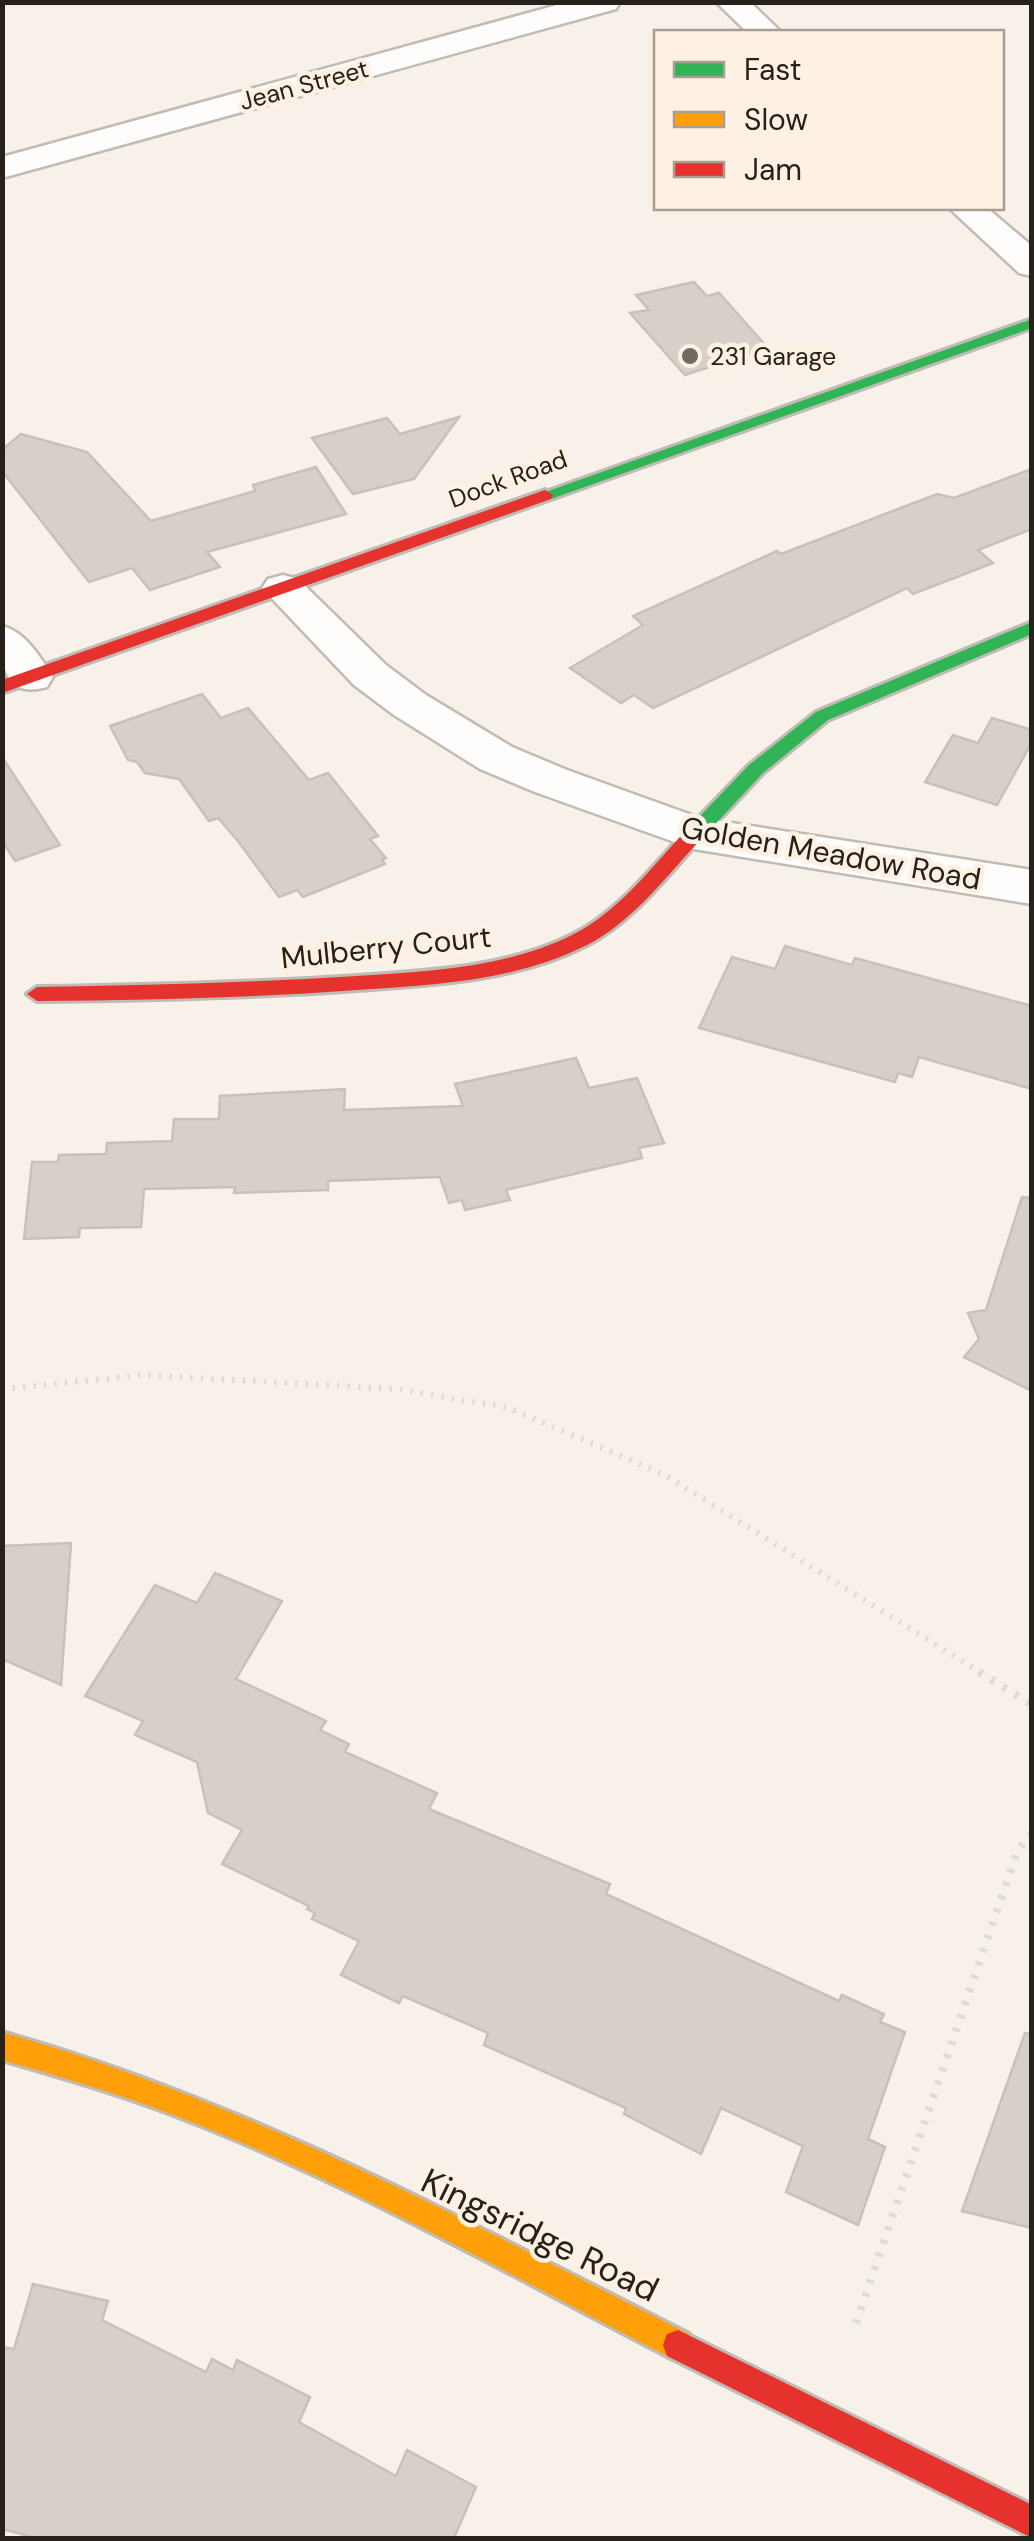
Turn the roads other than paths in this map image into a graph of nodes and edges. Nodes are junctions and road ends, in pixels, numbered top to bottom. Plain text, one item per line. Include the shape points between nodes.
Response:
1 (605, 2) edge
2 (731, 2) edge
3 (764, 30) edge
4 (2, 168) edge
5 (968, 210) edge
6 (1032, 265) edge
7 (1032, 323) edge
8 (284, 588) junction
9 (1032, 627) edge
10 (2, 639) edge
11 (16, 682) edge
12 (694, 833) junction
13 (1032, 887) edge
14 (37, 994) dead end
15 (2, 2046) edge
16 (1032, 2522) edge

1 - 4 street, Jean Street
2 - 3 street
5 - 6 street
7 - 8 street, Dock Road
8 - 11 street, Dock Road
8 - 12 street, Golden Meadow Road via 370,675 454,734 551,781
9 - 12 street, Mulberry Court via 822,716 756,769
10 - 11 street
12 - 13 street, Golden Meadow Road
12 - 14 street, Mulberry Court via 619,914 580,940 527,960 463,975 275,990
15 - 16 street, Kingsridge Road via 254,2133

